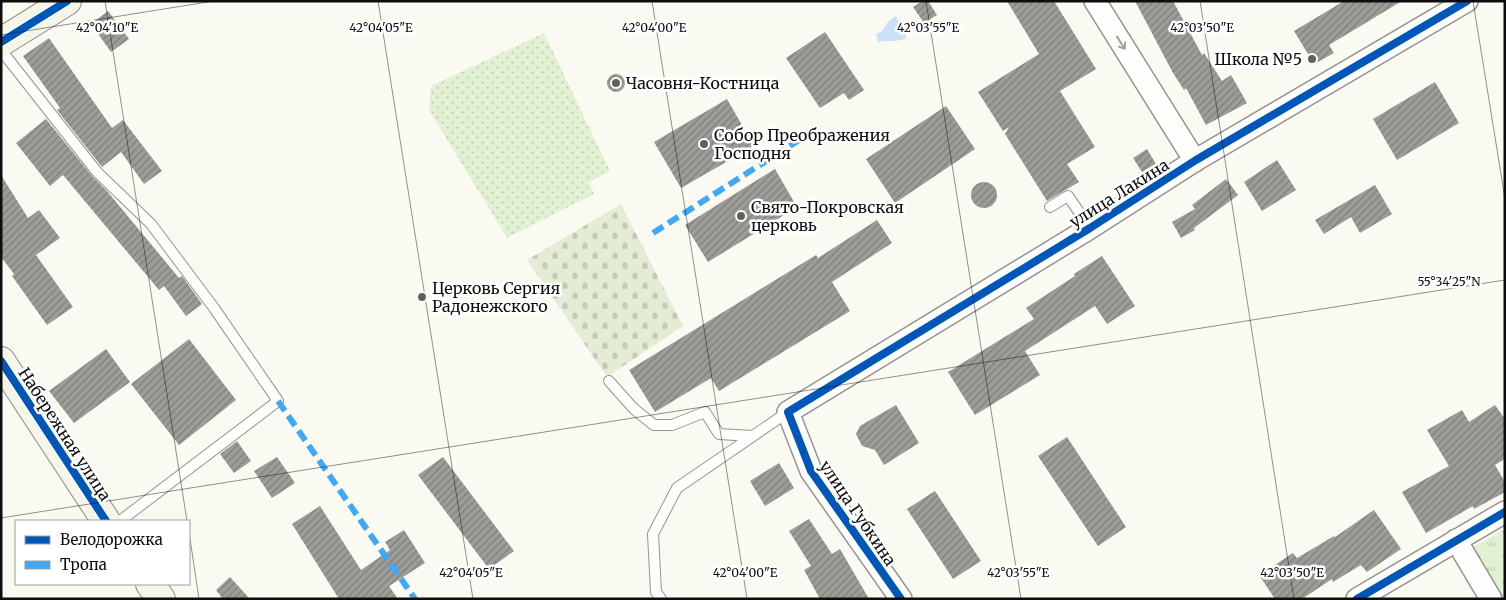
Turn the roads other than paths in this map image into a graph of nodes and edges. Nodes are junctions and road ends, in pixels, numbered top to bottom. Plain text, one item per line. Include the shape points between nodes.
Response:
1 (67, 1) edge
2 (1095, 1) edge
3 (1467, 1) edge
4 (1, 42) edge
5 (1, 50) edge
6 (1195, 161) junction
7 (1050, 207) dead end
8 (1090, 228) junction
9 (1, 361) edge
10 (609, 381) dead end
11 (788, 412) junction
12 (754, 436) junction
13 (1505, 512) edge
14 (105, 520) edge
15 (121, 520) edge
16 (1456, 540) junction
17 (151, 585) edge
18 (161, 599) edge
19 (661, 599) edge
20 (900, 599) edge
21 (1358, 599) edge
22 (1491, 599) edge

1 - 4 street
2 -> 6 street, улица Лакина
3 - 6 street, улица Лакина
5 - 15 lane via 97,172 151,224 278,401
6 - 8 street, улица Лакина
7 - 8 lane via 1068,196
8 - 11 street, улица Лакина
9 - 14 street, Набережная улица
10 - 12 lane via 634,409 654,425 672,425 705,412 719,434
11 - 12 lane
11 - 20 street, улица Губкина via 811,470
12 - 19 lane via 677,488 653,534 656,592
13 - 16 street
16 - 21 street
16 - 22 street
17 - 18 street

